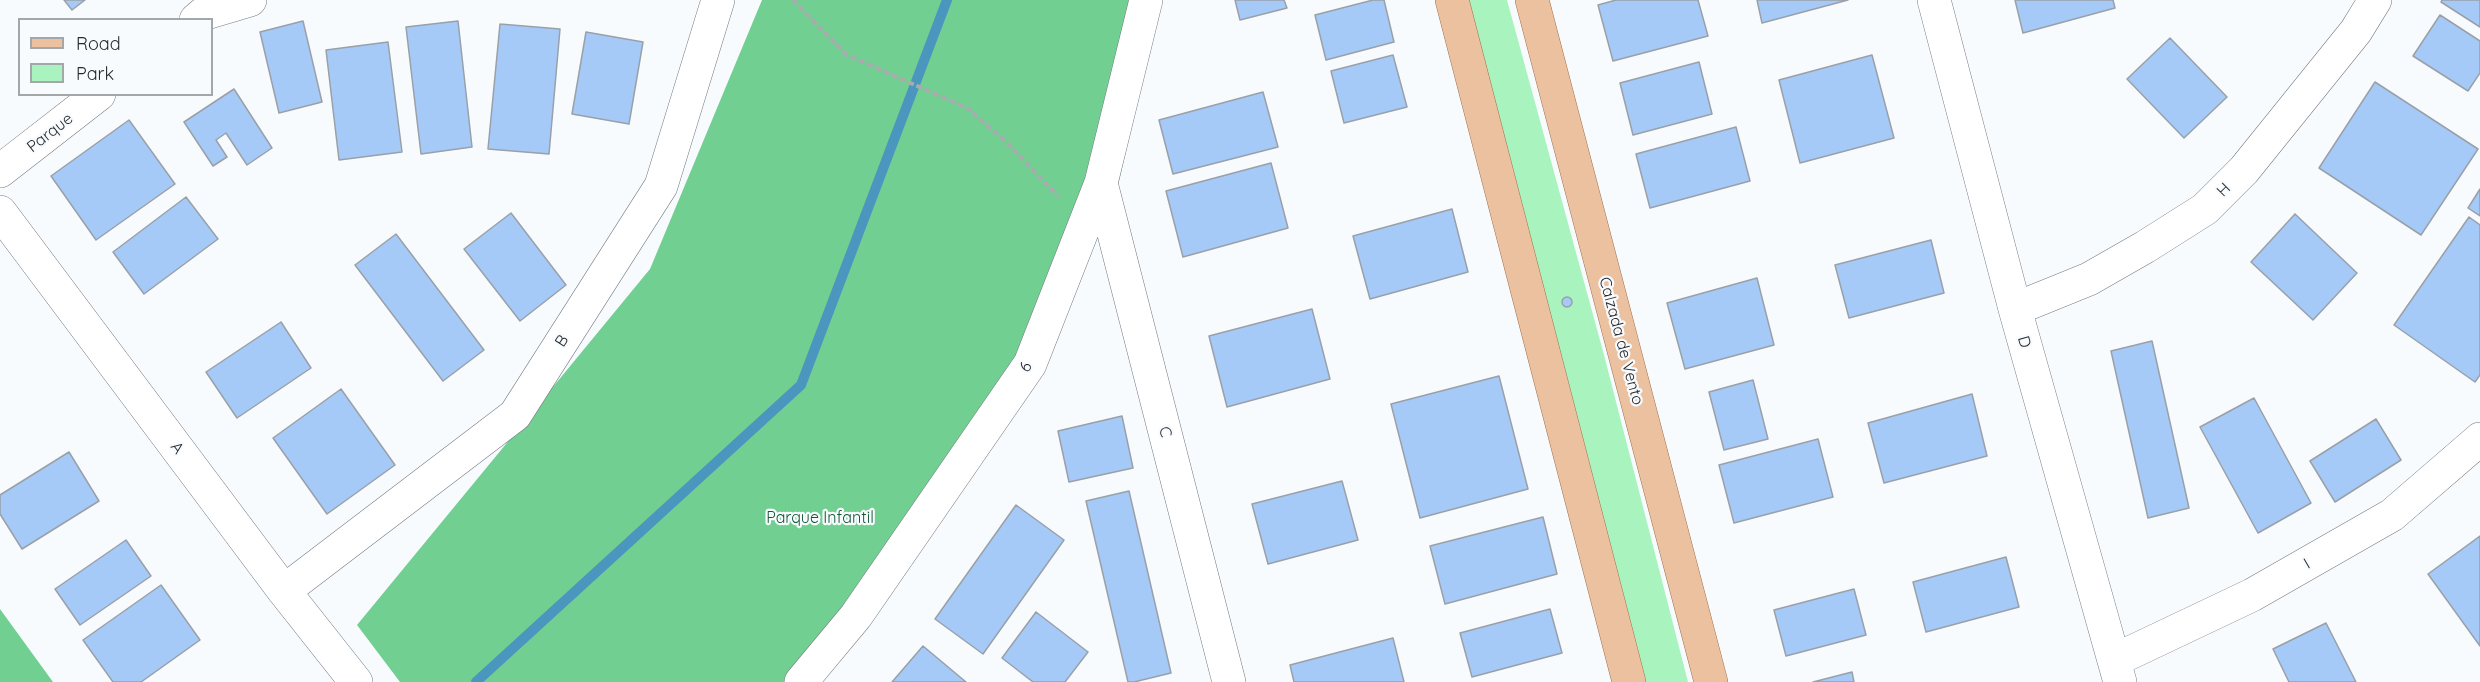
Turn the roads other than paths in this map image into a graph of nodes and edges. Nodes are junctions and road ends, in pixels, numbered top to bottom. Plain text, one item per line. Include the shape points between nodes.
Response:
1 (250, 0) edge
2 (1146, 0) edge
3 (1452, 0) edge
4 (1532, 0) edge
5 (1934, 0) edge
6 (2375, 0) edge
7 (710, 1) edge
8 (198, 18) edge
9 (96, 96) edge
10 (0, 171) edge
11 (1101, 183) junction
12 (0, 212) edge
13 (2015, 309) junction
14 (2480, 439) edge
15 (284, 591) junction
16 (2117, 671) edge
17 (356, 682) edge
18 (801, 682) edge
19 (1229, 682) edge
20 (1629, 682) edge
21 (1711, 682) edge

1 - 8 street
2 - 11 street, 6
3 - 20 main road
4 - 21 main road, Calzada de Vento
5 - 13 street, D
6 - 13 street, H via 2356,31 2244,170 2205,209 2089,279
7 - 15 street, B via 661,186 514,415
9 - 10 street, Parque
11 - 18 street, 6 via 1030,364 856,616
11 - 19 street, C
12 - 15 street, A
13 - 16 street, D
14 - 16 street, I via 2392,515
15 - 17 street, A

